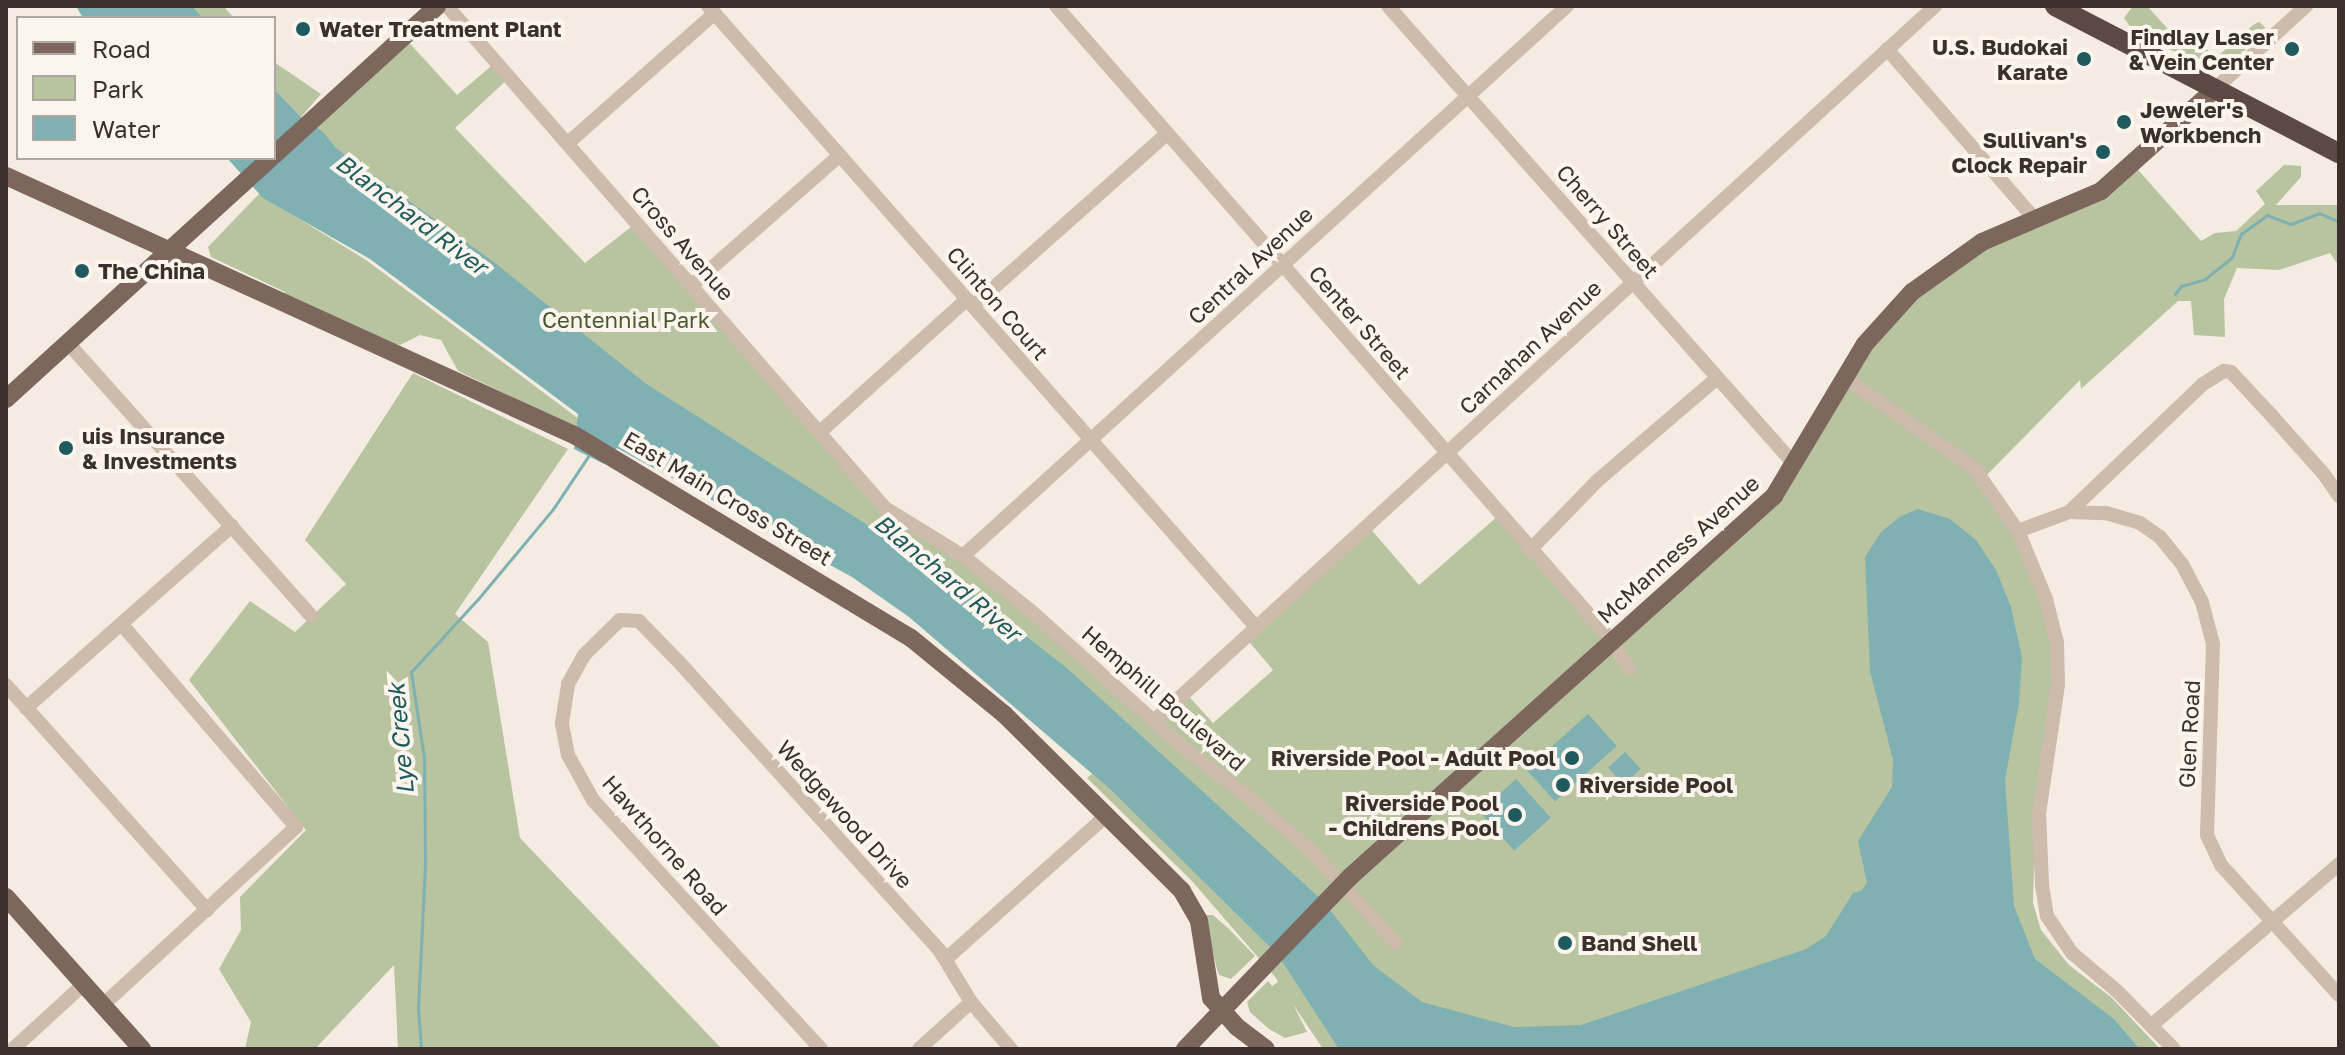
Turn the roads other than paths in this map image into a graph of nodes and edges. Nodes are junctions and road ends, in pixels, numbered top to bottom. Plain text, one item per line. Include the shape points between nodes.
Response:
1 (437, 6) edge
2 (447, 6) edge
3 (1056, 6) edge
4 (1388, 6) edge
5 (1567, 6) edge
6 (1935, 6) edge
7 (2055, 6) edge
8 (2306, 6) edge
9 (712, 10) edge
10 (1887, 49) junction
11 (2216, 88) junction
12 (1468, 96) junction
13 (1167, 134) junction
14 (568, 143) junction
15 (276, 152) edge
16 (2339, 153) edge
17 (840, 155) junction
18 (268, 160) edge
19 (6, 176) edge
20 (2034, 218) junction
21 (167, 253) junction
22 (1282, 265) junction
23 (1632, 282) junction
24 (691, 286) junction
25 (970, 303) junction
26 (68, 343) junction
27 (1844, 377) junction
28 (1717, 378) junction
29 (6, 399) edge
30 (820, 432) junction
31 (1091, 442) junction
32 (1446, 455) junction
33 (1795, 465) junction
34 (2339, 496) edge
35 (885, 508) joint
36 (2069, 512) junction
37 (232, 526) junction
38 (2018, 531) junction
39 (1530, 550) junction
40 (963, 556) junction
41 (311, 616) dead end
42 (634, 618) joint
43 (122, 625) junction
44 (1256, 627) junction
45 (1612, 641) junction
46 (1629, 668) dead end
47 (6, 685) edge
48 (16, 704) edge
49 (1154, 721) junction
50 (1107, 815) junction
51 (2339, 864) edge
52 (6, 897) edge
53 (207, 910) junction
54 (2273, 922) junction
55 (1396, 943) dead end
56 (946, 959) junction
57 (84, 984) junction
58 (2339, 995) edge
59 (971, 1002) junction
60 (103, 1005) junction
61 (1222, 1011) junction
62 (2152, 1025) junction
63 (13, 1049) edge
64 (142, 1049) edge
65 (821, 1049) edge
66 (919, 1049) edge
67 (1011, 1049) edge
68 (1185, 1049) edge
69 (1266, 1049) edge
70 (2174, 1049) edge

1 - 15 main road
2 - 14 street, Cross Avenue
3 - 13 street, Center Street
4 - 12 street, Cherry Street
5 - 12 street, Central Avenue
6 - 10 street, Carnahan Avenue
7 - 11 highway
8 - 11 street, McManness Avenue
9 - 14 street
9 - 17 street, Clinton Court
10 - 20 street
10 - 23 street, Carnahan Avenue
11 - 16 highway
11 - 20 main road, McManness Avenue via 2101,191
12 - 22 street, Central Avenue
12 - 23 street, Cherry Street
13 - 22 street, Center Street
13 - 25 street
14 - 24 street, Cross Avenue
17 - 24 street
17 - 25 street, Clinton Court
18 - 21 main road
19 - 21 main road, East Main Cross Street
20 - 27 main road, McManness Avenue via 1982,242 1925,281 1876,330
21 - 26 main road
21 - 50 main road, East Main Cross Street via 615,458 911,638 1004,714
22 - 31 street, Central Avenue
22 - 32 street, Center Street
23 - 28 street, Cherry Street
23 - 32 street, Carnahan Avenue
24 - 30 street, Cross Avenue
25 - 30 street
25 - 31 street, Clinton Court
26 - 29 main road
26 - 37 street
27 - 33 main road, McManness Avenue
27 - 38 street via 1974,468
28 - 33 street, Cherry Street
28 - 39 street via 1597,481
30 - 35 street, Cross Avenue
31 - 40 street, Central Avenue
31 - 44 street, Clinton Court
32 - 39 street, Center Street
32 - 44 street, Carnahan Avenue
33 - 45 main road, McManness Avenue via 1774,496
34 - 36 street via 2231,372 2203,384
35 - 40 street, Hemphill Boulevard
36 - 38 street
36 - 54 street, Glen Road via 2106,513 2147,527 2177,556 2195,587 2210,627 2214,662 2207,835 2221,865
37 - 41 street
37 - 43 street
38 - 62 street via 2043,590 2057,642 2058,685 2039,813 2045,906 2072,953
39 - 45 street, Center Street
40 - 49 street, Hemphill Boulevard
42 - 56 street, Wedgewood Drive
42 - 65 street, Hawthorne Road via 613,624 574,669 563,706 568,755 593,800
43 - 48 street
43 - 53 street via 296,827
44 - 49 street, Carnahan Avenue
45 - 46 street, Center Street
45 - 61 main road, McManness Avenue via 1351,876
47 - 48 street
48 - 53 street
49 - 55 street, Hemphill Boulevard via 1311,851
50 - 56 street
50 - 61 main road, East Main Cross Street via 1196,911 1209,991
51 - 54 street
52 - 57 main road
53 - 60 street
54 - 58 street, Glen Road
54 - 62 street
56 - 59 street, Wedgewood Drive
57 - 60 main road
57 - 63 street
59 - 66 street
59 - 67 street, Wedgewood Drive
60 - 64 main road
61 - 68 main road, McManness Avenue
61 - 69 main road, East Main Cross Street
62 - 70 street

